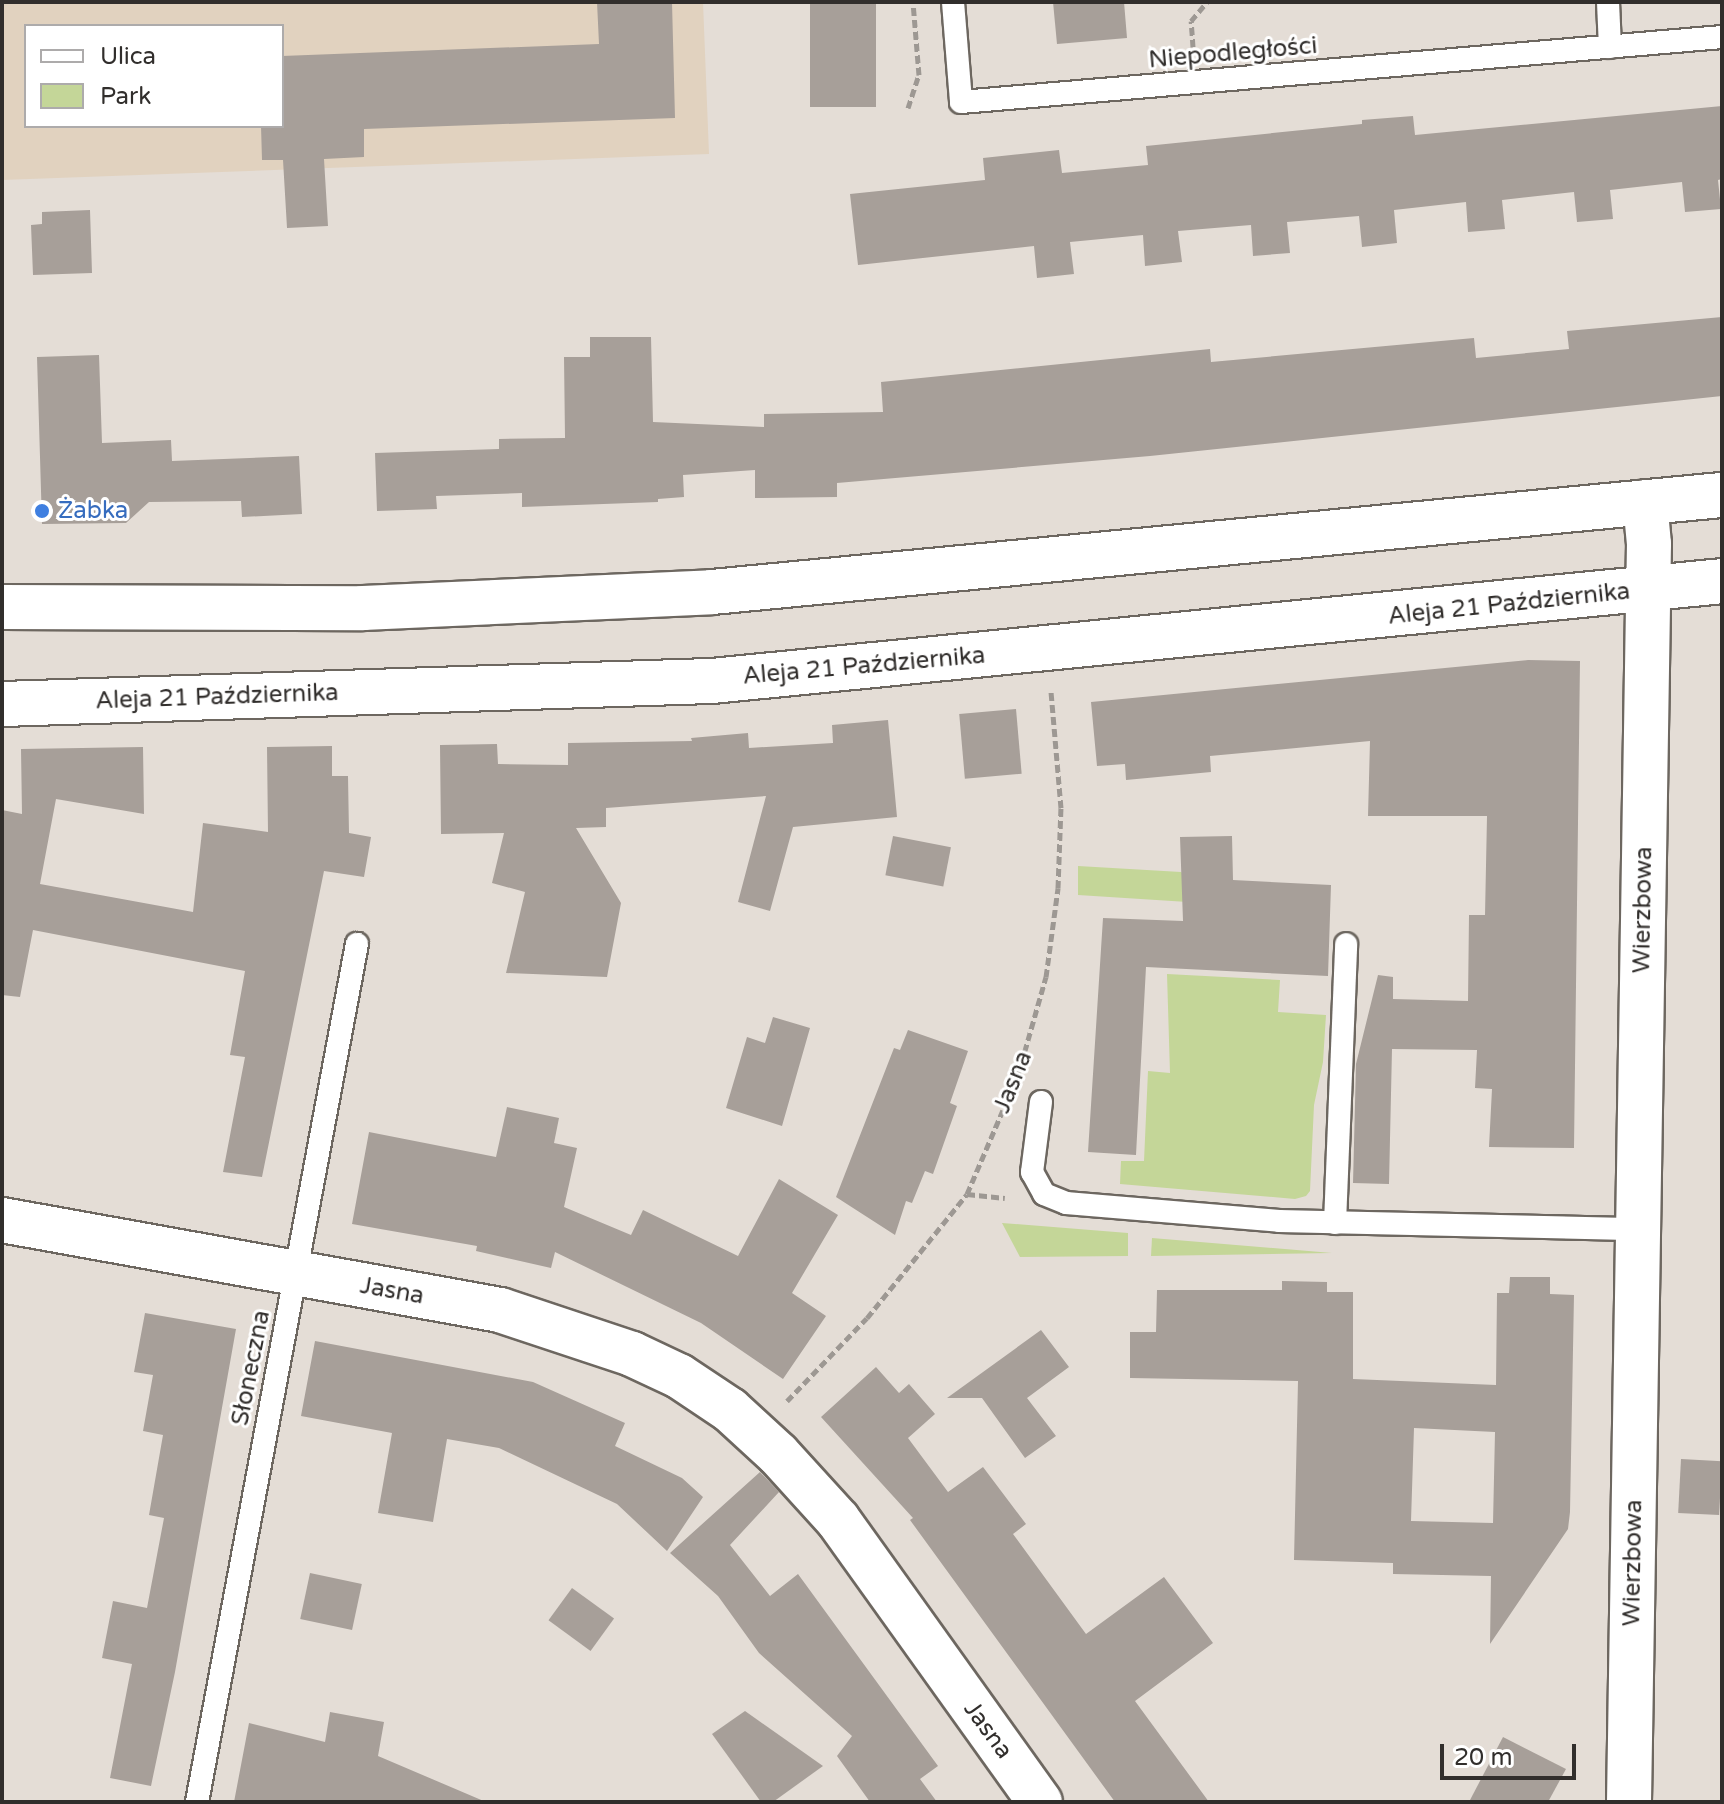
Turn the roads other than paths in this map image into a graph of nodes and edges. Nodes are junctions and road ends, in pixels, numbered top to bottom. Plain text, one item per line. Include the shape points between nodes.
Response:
1 (953, 2) edge
2 (1608, 2) edge
3 (1722, 37) edge
4 (1610, 47) junction
5 (1722, 495) edge
6 (1645, 502) junction
7 (1722, 581) edge
8 (1647, 591) junction
9 (2, 607) edge
10 (2, 704) edge
11 (357, 944) dead end
12 (1346, 944) dead end
13 (1041, 1102) dead end
14 (2, 1220) edge
15 (1335, 1223) junction
16 (1639, 1229) junction
17 (295, 1273) junction
18 (197, 1802) edge
19 (1040, 1802) edge
20 (1629, 1802) edge

1 - 4 lane, Niepodległości via 961,102
2 - 4 lane
3 - 4 lane, Niepodległości
5 - 6 street
6 - 8 street, Wierzbowa
6 - 9 street via 712,592 363,608
7 - 8 street, Aleja 21 Października
8 - 10 street, Aleja 21 Października via 712,681
8 - 16 street, Wierzbowa
11 - 17 lane, Słoneczna
12 - 15 lane
13 - 15 lane via 1032,1172 1054,1200
14 - 17 street, Jasna
15 - 16 lane
16 - 20 street, Wierzbowa
17 - 18 lane, Słoneczna
17 - 19 street, Jasna via 500,1310 679,1376 730,1410 838,1520

